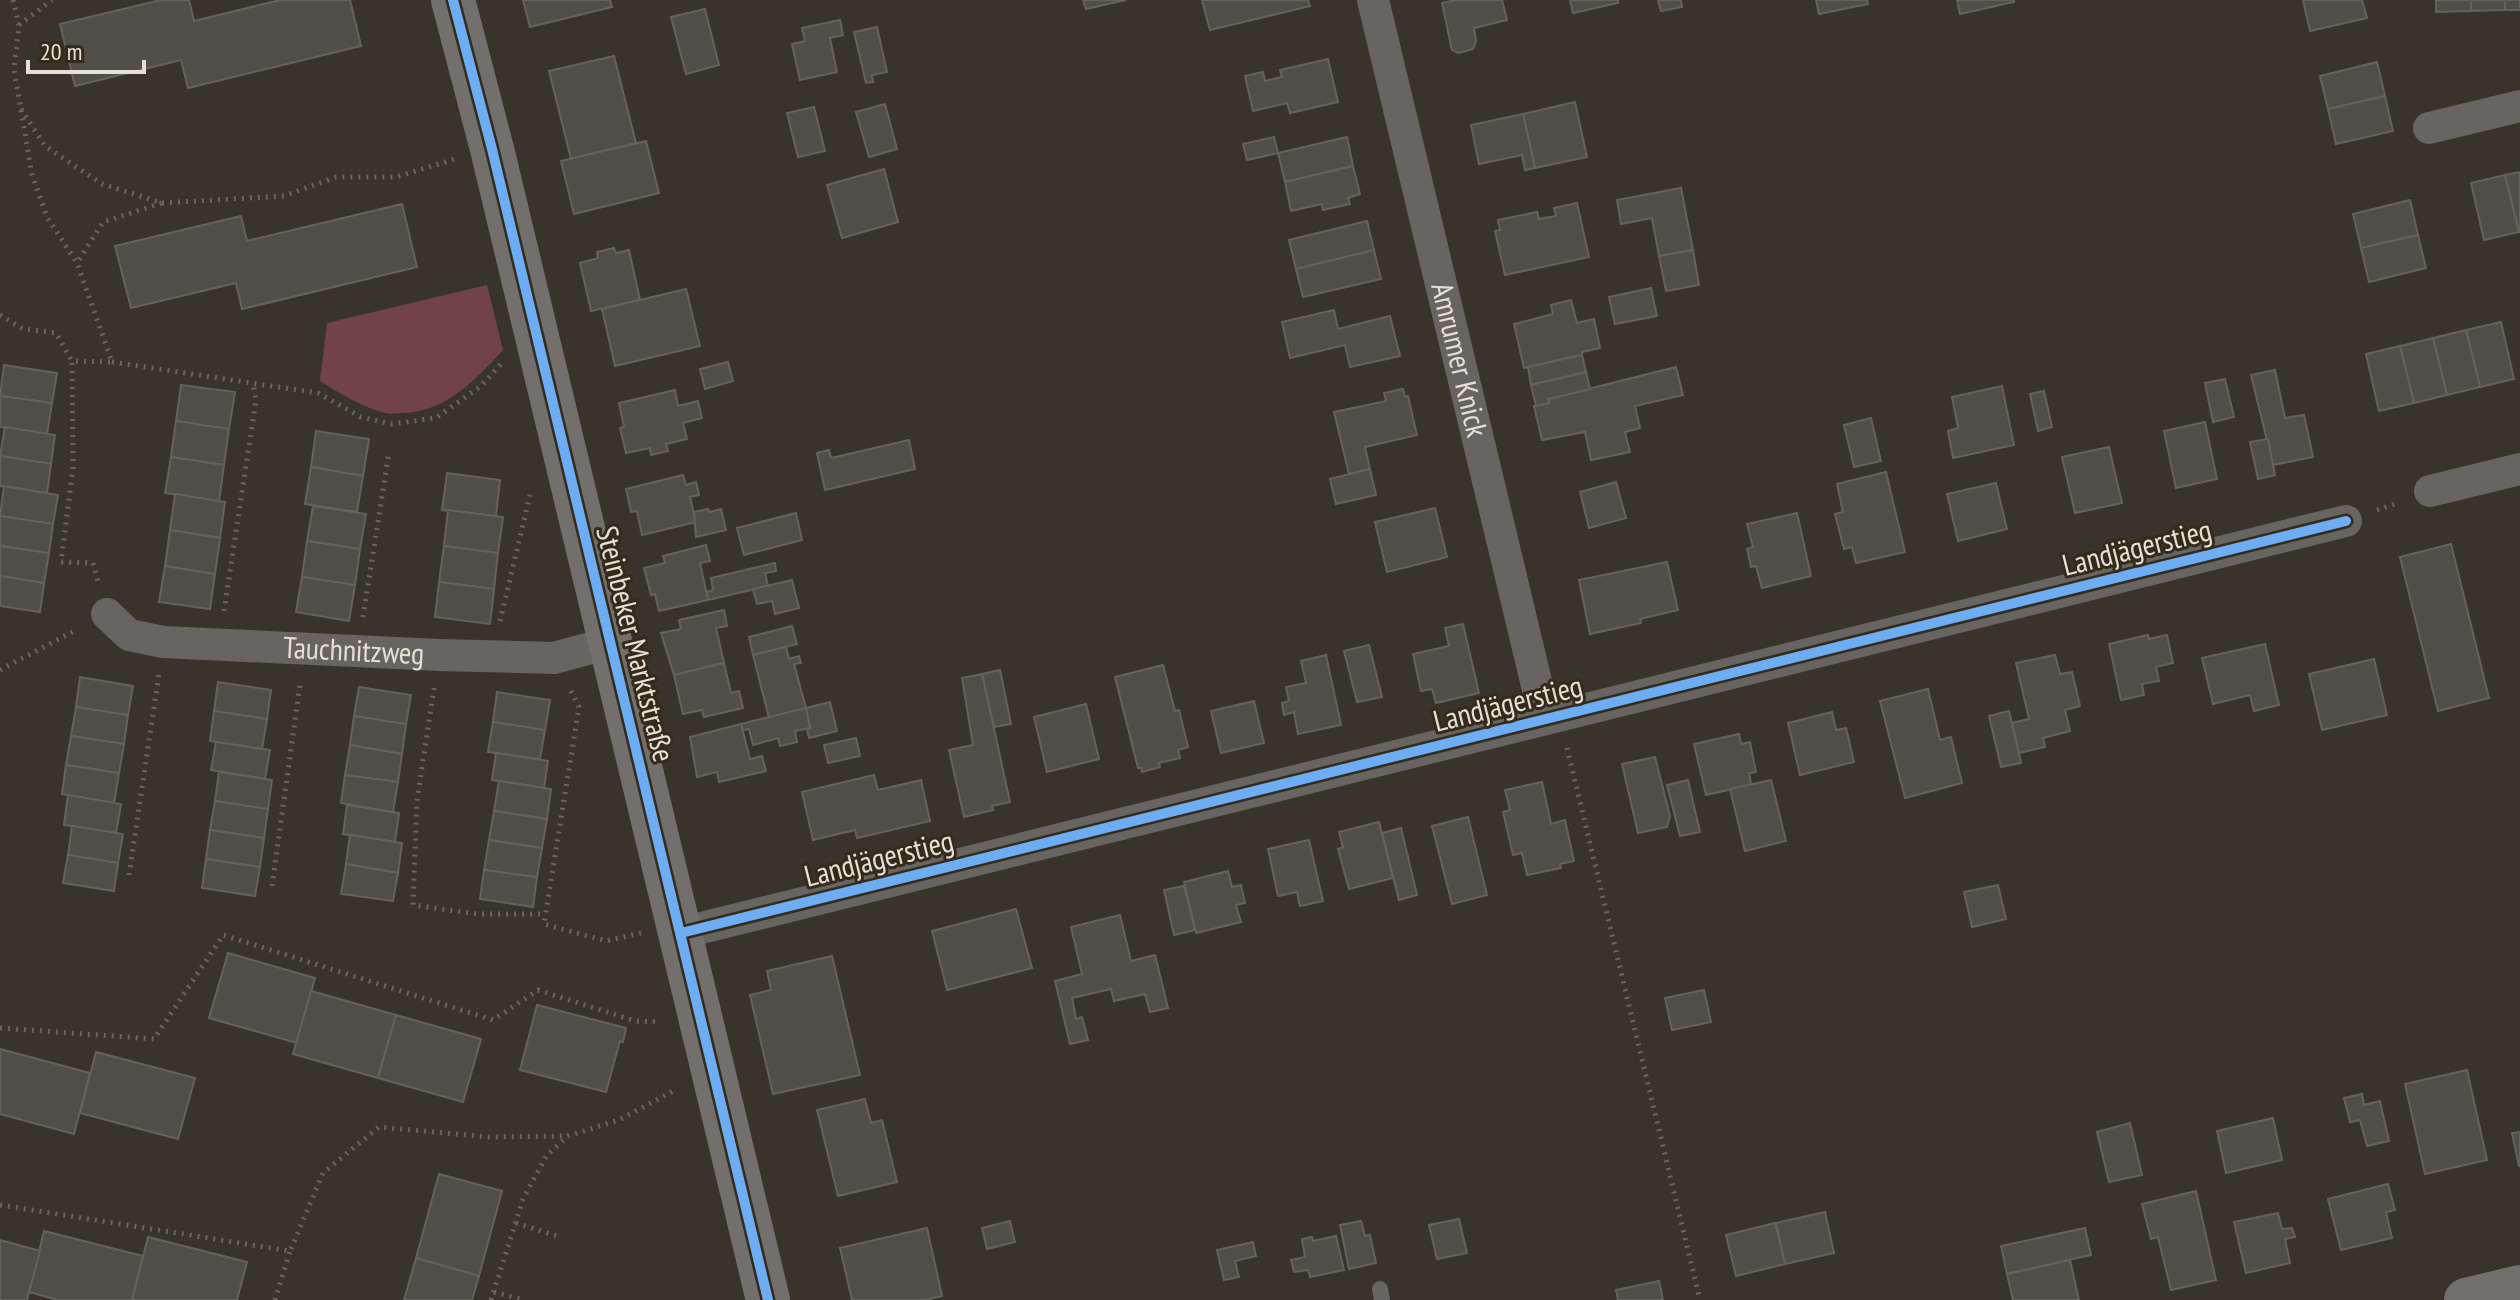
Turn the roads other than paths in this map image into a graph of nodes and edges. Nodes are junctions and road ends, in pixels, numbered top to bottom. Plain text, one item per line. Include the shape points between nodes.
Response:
1 (453, 0) edge
2 (1373, 0) edge
3 (2520, 106) edge
4 (2429, 128) dead end
5 (2520, 469) edge
6 (2430, 491) road end
7 (2346, 521) road end
8 (107, 614) road end
9 (609, 643) junction
10 (1552, 717) junction
11 (680, 928) junction
12 (2520, 1287) edge
13 (768, 1300) edge
14 (2466, 1300) edge

1 - 9 street, Steinbeker Marktstraße
2 - 10 street, Amrumer Knick
3 - 4 street
5 - 6 street
7 - 10 street, Landjägerstieg
8 - 9 street, Tauchnitzweg via 129,635 163,642 554,658
9 - 11 street, Steinbeker Marktstraße
10 - 11 street, Landjägerstieg via 753,915
11 - 13 street, Steinbeker Marktstraße
12 - 14 street

